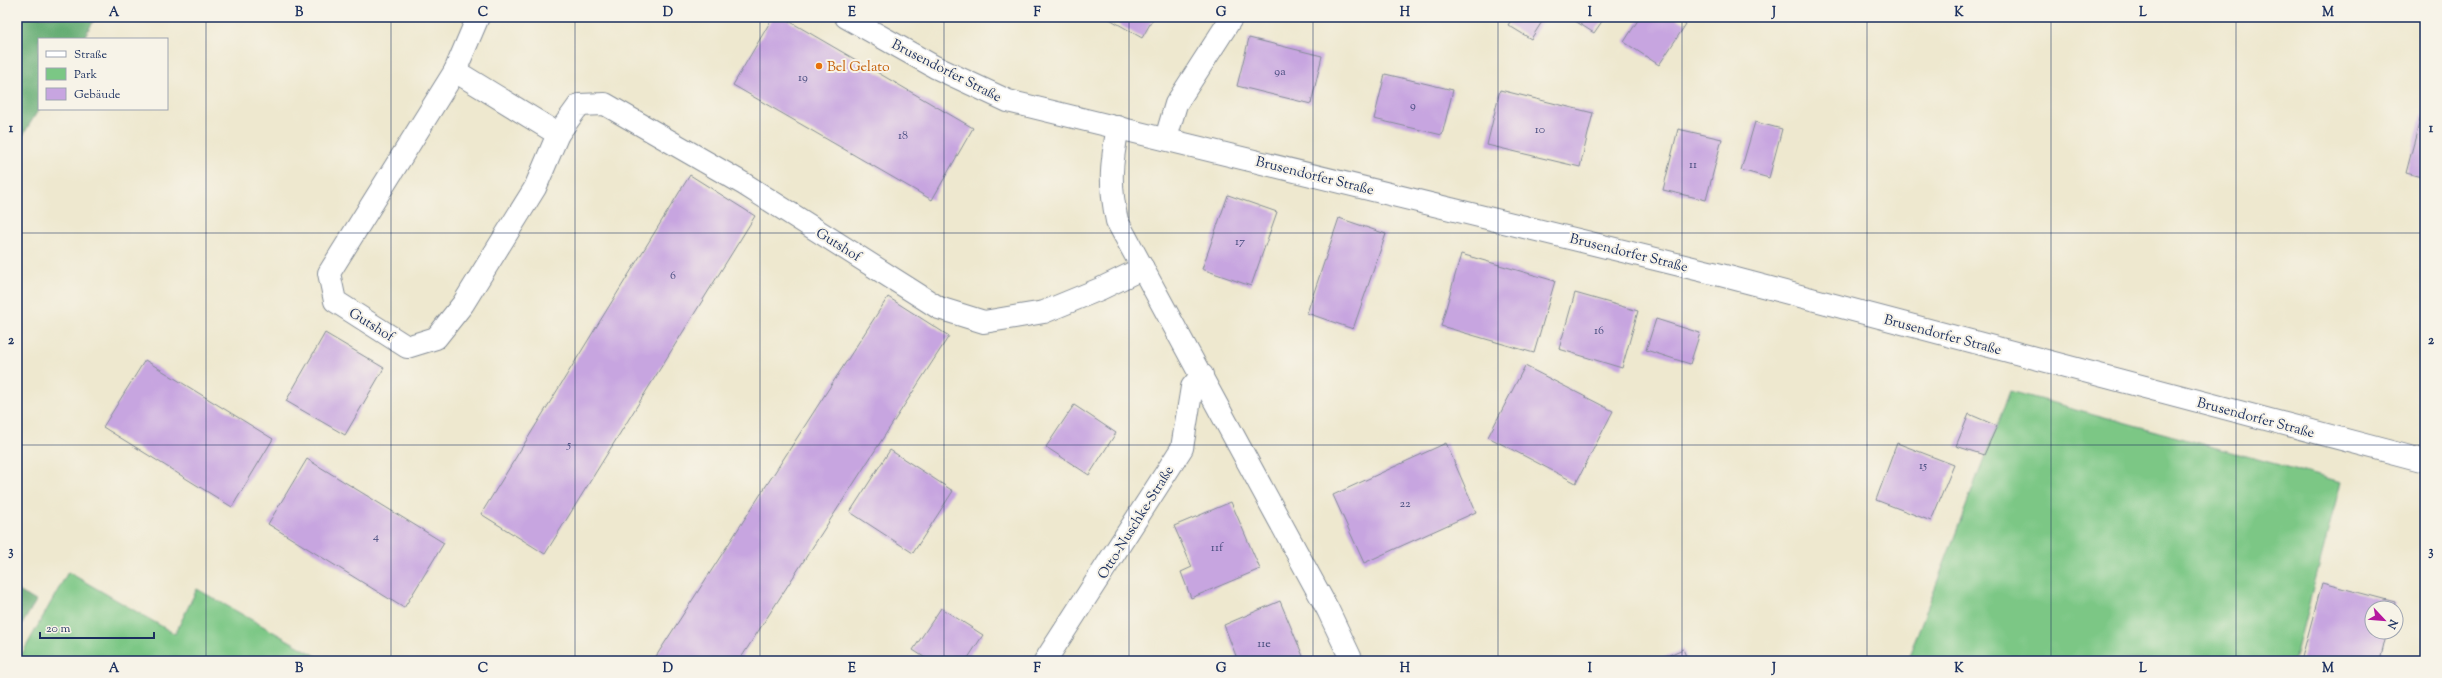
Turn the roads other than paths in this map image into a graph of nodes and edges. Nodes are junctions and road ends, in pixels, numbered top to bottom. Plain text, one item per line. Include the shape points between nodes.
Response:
1 (478, 17) edge
2 (846, 17) edge
3 (1232, 17) edge
4 (455, 71) junction
5 (1118, 127) junction
6 (558, 134) junction
7 (1166, 138) junction
8 (1143, 268) junction
9 (1202, 375) junction
10 (2425, 461) edge
11 (1046, 661) edge
12 (1352, 661) edge

1 - 4 street, Gutshof
2 - 5 street, Brusendorfer Straße via 934,67 1008,101
3 - 7 street via 1176,104
4 - 6 street
4 - 6 street, Gutshof via 329,273 335,301 407,347 436,338 463,304 535,188
5 - 7 street, Brusendorfer Straße
5 - 8 street via 1112,163 1111,193 1117,221
6 - 8 street, Gutshof via 578,106 605,104 744,184 939,308 984,322 1044,312
7 - 10 street, Brusendorfer Straße via 1717,274
8 - 9 street
9 - 11 street, Otto-Nuschke-Straße via 1192,387 1182,448
9 - 12 street via 1328,610

